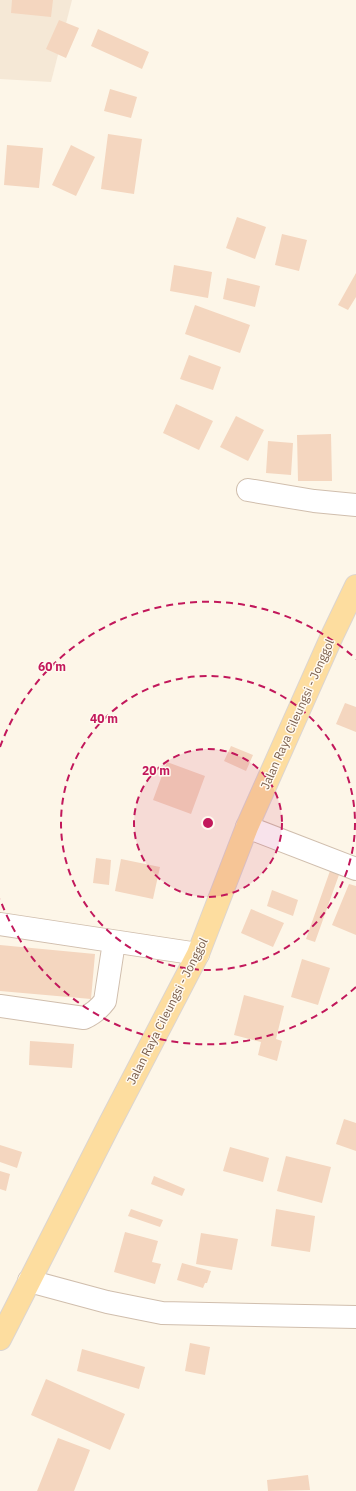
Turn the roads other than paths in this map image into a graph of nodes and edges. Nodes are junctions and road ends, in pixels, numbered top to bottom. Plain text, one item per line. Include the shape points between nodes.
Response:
1 (248, 490) dead end
2 (356, 505) edge
3 (356, 586) edge
4 (247, 827) junction
5 (356, 869) edge
6 (0, 924) edge
7 (114, 942) junction
8 (198, 954) junction
9 (0, 1006) edge
10 (29, 1281) junction
11 (356, 1317) edge
12 (0, 1339) edge

1 - 2 street
3 - 4 main road, Jalan Raya Cileungsi - Jonggol
4 - 5 street
4 - 8 main road, Jalan Raya Cileungsi - Jonggol
6 - 7 street
7 - 8 street
7 - 9 street via 105,1001 90,1015 84,1018
8 - 10 main road, Jalan Raya Cileungsi - Jonggol
10 - 11 street via 107,1302 162,1313
10 - 12 main road, Jalan Raya Cileungsi - Jonggol

